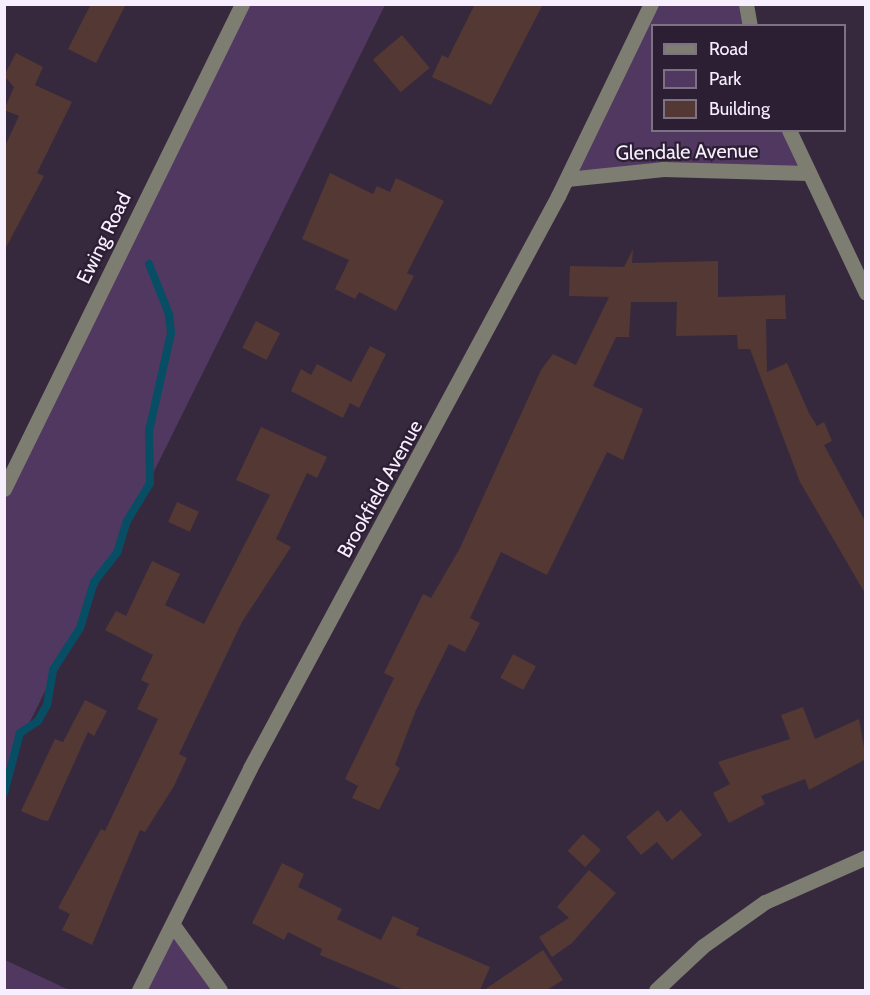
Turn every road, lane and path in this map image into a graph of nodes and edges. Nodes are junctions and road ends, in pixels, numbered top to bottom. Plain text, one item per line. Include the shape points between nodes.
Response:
1 (242, 4) edge
2 (651, 4) edge
3 (746, 4) edge
4 (750, 24) edge
5 (790, 132) edge
6 (810, 173) junction
7 (567, 179) junction
8 (866, 293) edge
9 (4, 489) edge
10 (866, 857) edge
11 (173, 925) junction
12 (138, 990) edge
13 (220, 990) edge
14 (656, 990) edge

1 - 9 street, Ewing Road
2 - 7 street, Brookfield Avenue
3 - 4 street
5 - 6 street
6 - 7 street, Glendale Avenue via 663,169
6 - 8 street
7 - 11 street, Brookfield Avenue via 413,474 250,768
10 - 14 street via 757,907 703,946
11 - 12 street, Brookfield Avenue
11 - 13 street

